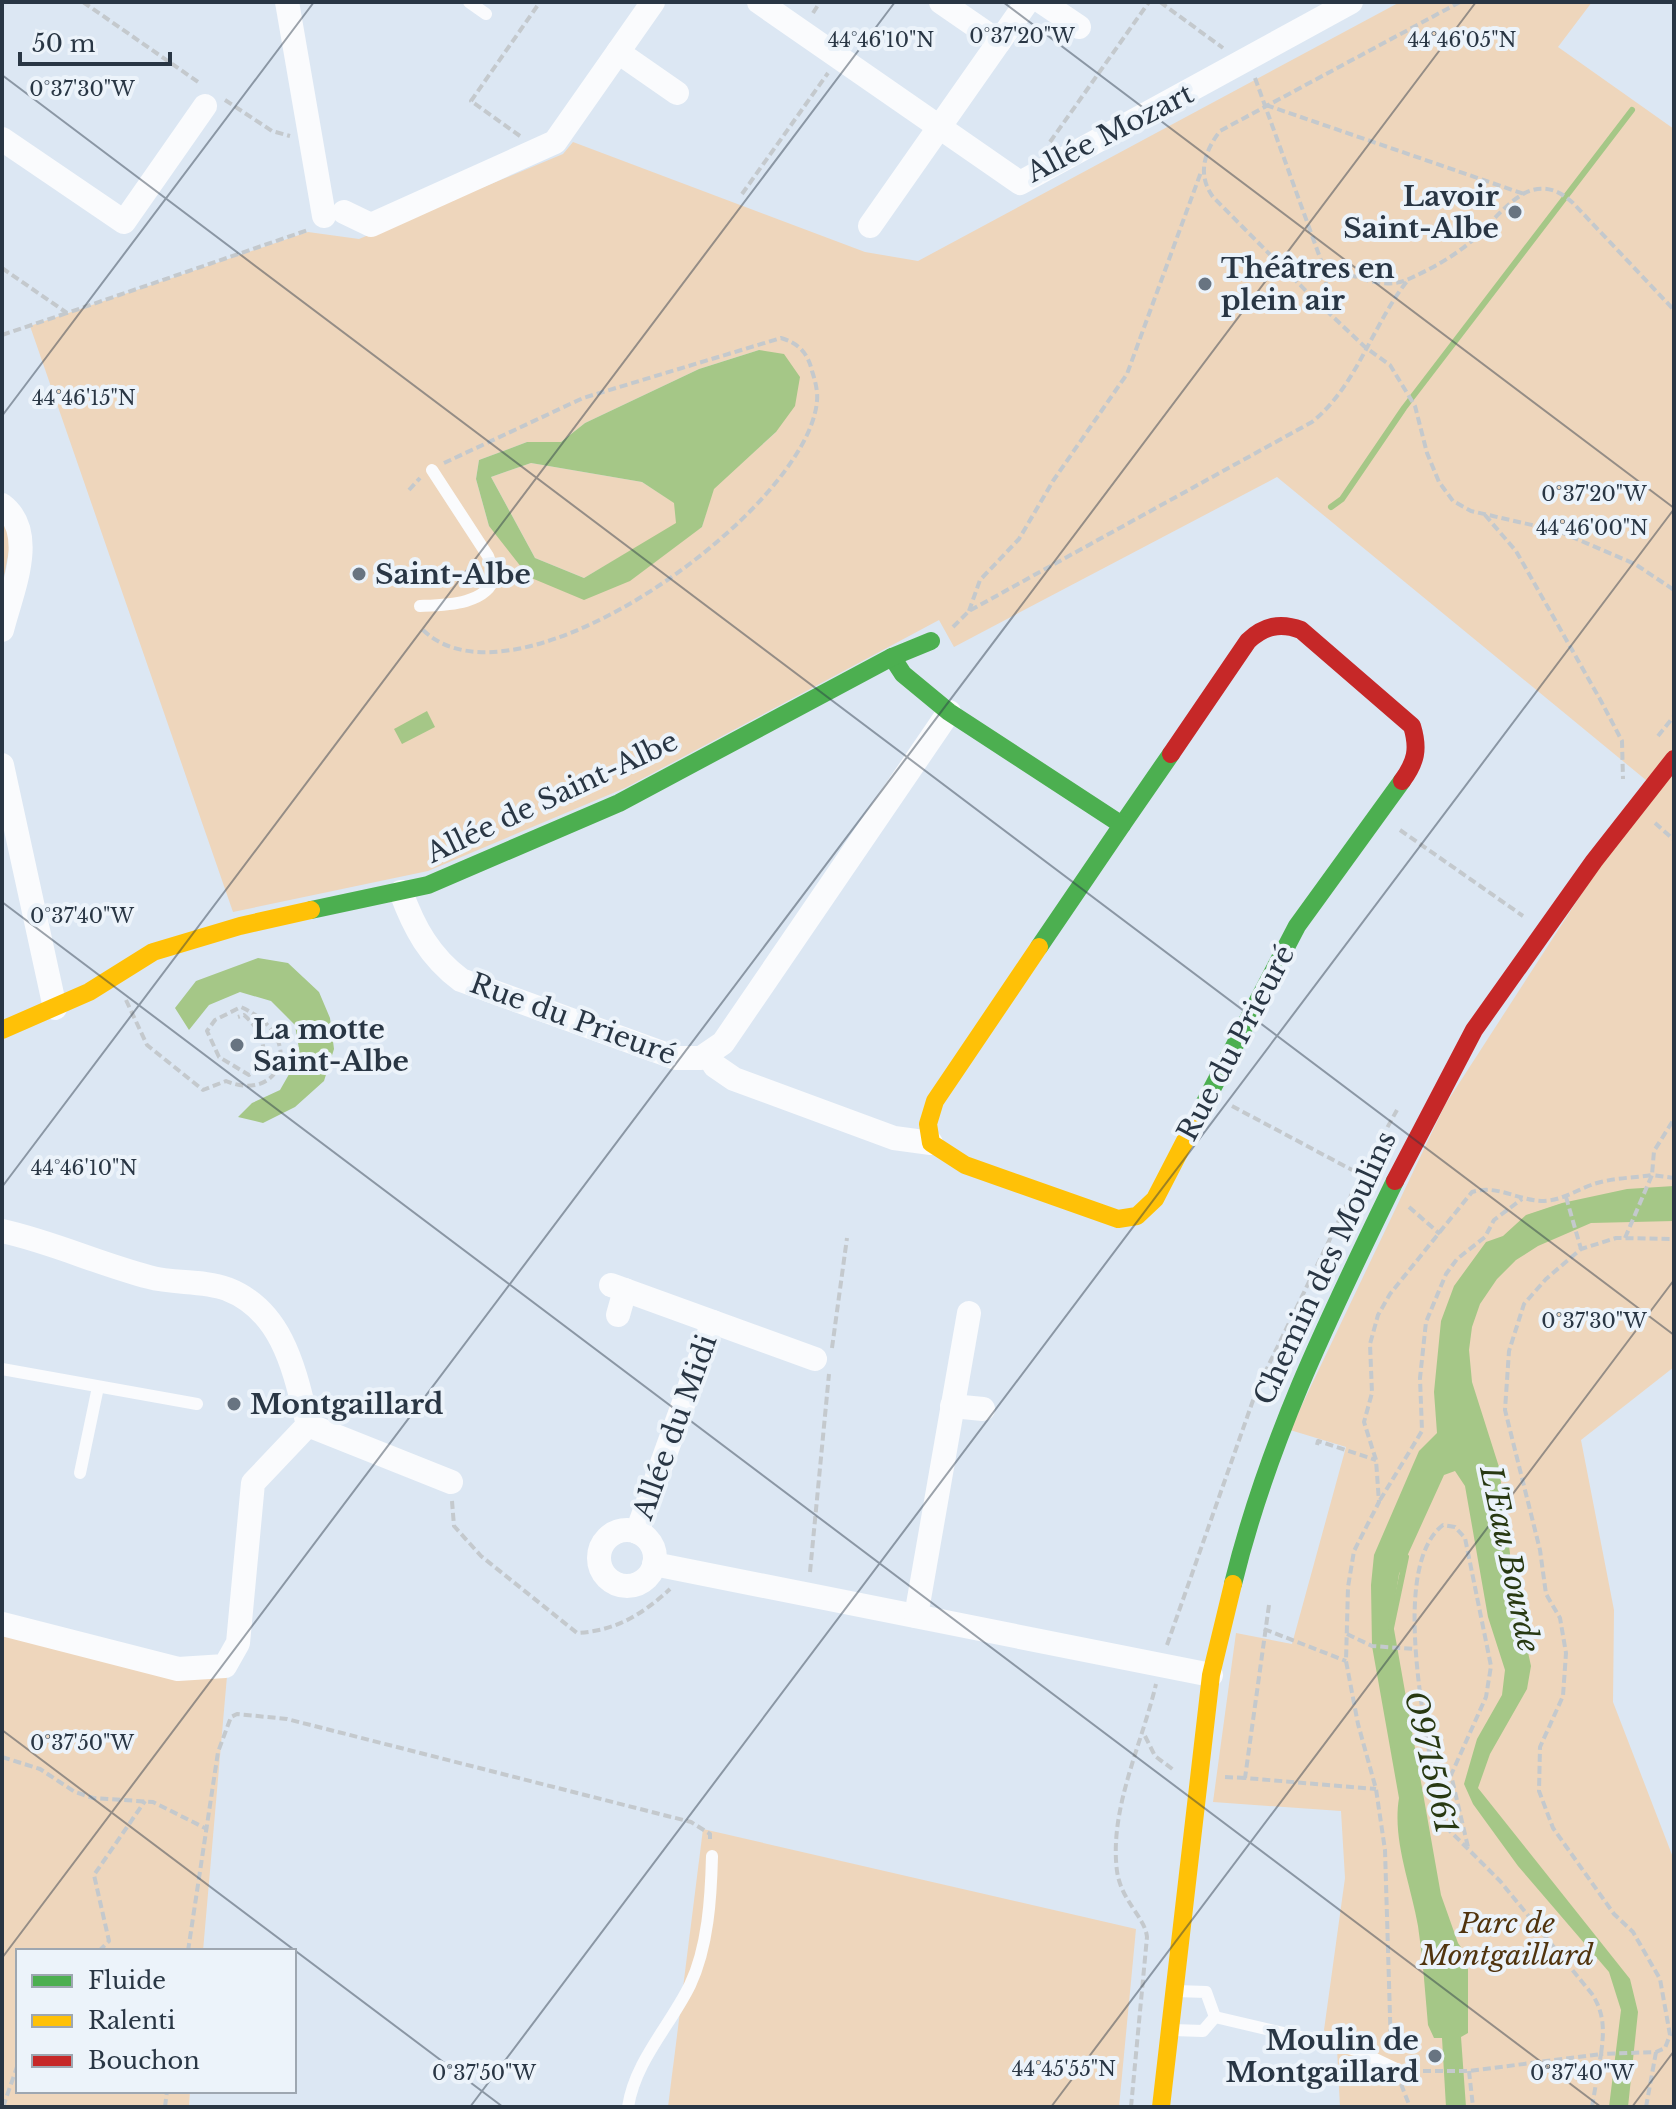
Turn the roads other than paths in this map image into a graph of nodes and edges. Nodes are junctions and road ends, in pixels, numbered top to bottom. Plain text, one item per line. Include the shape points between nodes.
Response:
1 (287, 2) edge
2 (469, 2) edge
3 (653, 2) edge
4 (759, 2) edge
5 (941, 2) edge
6 (1027, 2) edge
7 (1042, 2) edge
8 (1351, 2) edge
9 (486, 14) dead end
10 (1079, 27) dead end
11 (999, 42) junction
12 (618, 52) junction
13 (677, 93) dead end
14 (209, 96) road end
15 (939, 128) junction
16 (2, 139) edge
17 (870, 226) dead end
18 (432, 470) road end
19 (2, 505) edge
20 (420, 606) dead end
21 (2, 630) edge
22 (931, 641) road end
23 (892, 657) junction
24 (949, 712) junction
25 (1674, 759) edge
26 (2, 765) edge
27 (1122, 825) junction
28 (401, 892) junction
29 (55, 1008) junction
30 (2, 1030) edge
31 (708, 1055) junction
32 (931, 1143) junction
33 (2, 1231) edge
34 (969, 1313) dead end
35 (618, 1315) dead end
36 (713, 1322) junction
37 (822, 1363) road end
38 (2, 1369) edge
39 (98, 1387) junction
40 (197, 1404) dead end
41 (952, 1406) junction
42 (983, 1409) dead end
43 (308, 1425) junction
44 (80, 1473) dead end
45 (451, 1482) road end
46 (637, 1532) junction
47 (654, 1564) junction
48 (916, 1616) junction
49 (2, 1624) edge
50 (1211, 1675) junction
51 (712, 1856) road end
52 (1174, 1991) junction
53 (1215, 2017) junction
54 (1169, 2030) junction
55 (1396, 2069) road end
56 (628, 2107) edge
57 (1161, 2107) edge

1 - 12 street via 311,142 334,214 371,225 555,142
2 - 9 lane
3 - 12 street
4 - 15 street, Allée Mozart
5 - 11 street
6 - 11 street
7 - 10 street
8 - 15 street, Allée Mozart via 1020,183
11 - 15 street
12 - 13 street
14 - 16 street via 124,222
15 - 17 street
18 - 20 lane via 488,556 495,576 485,593
19 - 21 street via 15,518 21,540
22 - 23 street, Allée de Saint-Albe
23 - 24 street via 903,674
23 - 28 street, Allée de Saint-Albe via 619,803 483,865
24 - 27 street
24 - 31 street, Rue du Prieuré via 723,1043
25 - 50 street, Chemin des Moulins via 1510,977 1423,1123 1303,1371 1244,1539
26 - 29 street
27 - 32 street, Rue du Prieuré via 935,1101 928,1124
27 - 32 street, Rue du Prieuré via 1248,641 1265,628 1281,624 1301,630 1412,726 1418,745 1413,766 1297,926 1147,1210 1129,1218 1106,1215 965,1165
28 - 29 street, Allée de Saint-Albe via 226,930 153,952
28 - 31 street, Rue du Prieuré via 416,930 461,980 676,1058
29 - 30 street, Allée de Saint-Albe
31 - 32 street via 734,1079 894,1138
33 - 43 street via 152,1278 227,1289 247,1300 268,1316 283,1340
34 - 41 street
35 - 36 street, Allée du Midi via 618,1288
36 - 37 street, Allée du Midi via 787,1361
36 - 46 street, Allée du Midi
38 - 39 lane
39 - 40 lane
39 - 44 lane
41 - 42 street
41 - 48 street
43 - 45 street
43 - 49 street via 253,1483 238,1643 225,1666 178,1669
46 - 47 street via 650,1541
46 - 47 street via 609,1536 599,1552 601,1571 625,1586 644,1581
47 - 48 street
48 - 50 street
50 - 52 street, Chemin des Moulins
51 - 56 lane via 710,1905 691,1983 632,2083
52 - 53 lane via 1206,1992
52 - 54 street, Chemin des Moulins
53 - 54 lane via 1203,2031
53 - 55 lane via 1356,2050
54 - 57 street, Chemin des Moulins

